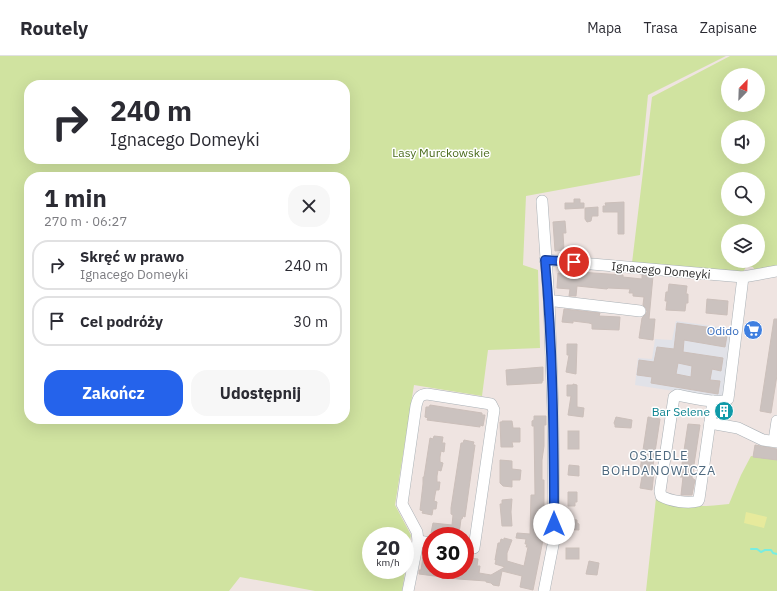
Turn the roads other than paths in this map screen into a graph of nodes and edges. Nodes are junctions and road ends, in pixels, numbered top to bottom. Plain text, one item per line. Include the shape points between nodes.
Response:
1 (542, 201) dead end
2 (545, 260) junction
3 (777, 271) edge
4 (743, 277) junction
5 (549, 301) junction
6 (640, 311) dead end
7 (713, 401) junction
8 (777, 421) edge
9 (710, 423) junction
10 (775, 441) edge
11 (418, 542) junction
12 (422, 542) edge
13 (474, 548) edge
14 (408, 591) edge
15 (544, 591) edge

1 - 2 street
2 - 4 street, Ignacego Domeyki
2 - 5 street
3 - 4 street, Ignacego Domeyki
4 - 7 street via 728,400
5 - 6 street
5 - 15 street via 554,540
7 - 9 street
7 - 9 street via 675,395 661,496 666,499 693,502 699,499
8 - 10 street
9 - 10 street via 738,428 763,440
11 - 12 street
11 - 13 street via 416,532 402,504 418,399 421,395 427,394 491,404 494,407
11 - 14 street

